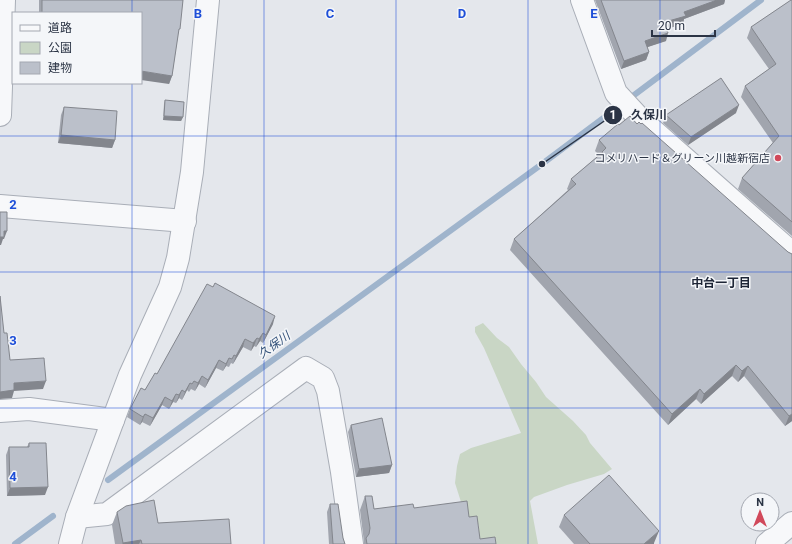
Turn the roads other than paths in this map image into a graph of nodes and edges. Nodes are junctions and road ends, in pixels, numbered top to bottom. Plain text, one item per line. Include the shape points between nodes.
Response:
1 (4, 0) edge
2 (208, 0) edge
3 (582, 0) edge
4 (0, 115) edge
5 (0, 206) edge
6 (185, 221) junction
7 (792, 253) edge
8 (0, 411) edge
9 (113, 420) junction
10 (77, 517) junction
11 (792, 523) edge
12 (70, 544) edge
13 (352, 544) edge
14 (767, 544) edge

1 - 4 street
2 - 6 street
3 - 7 street via 623,101
5 - 6 street
6 - 9 street via 170,287 130,375
8 - 9 street via 29,409
9 - 10 street
10 - 12 street
10 - 13 street via 107,514 306,368 323,378 328,391
11 - 14 street

